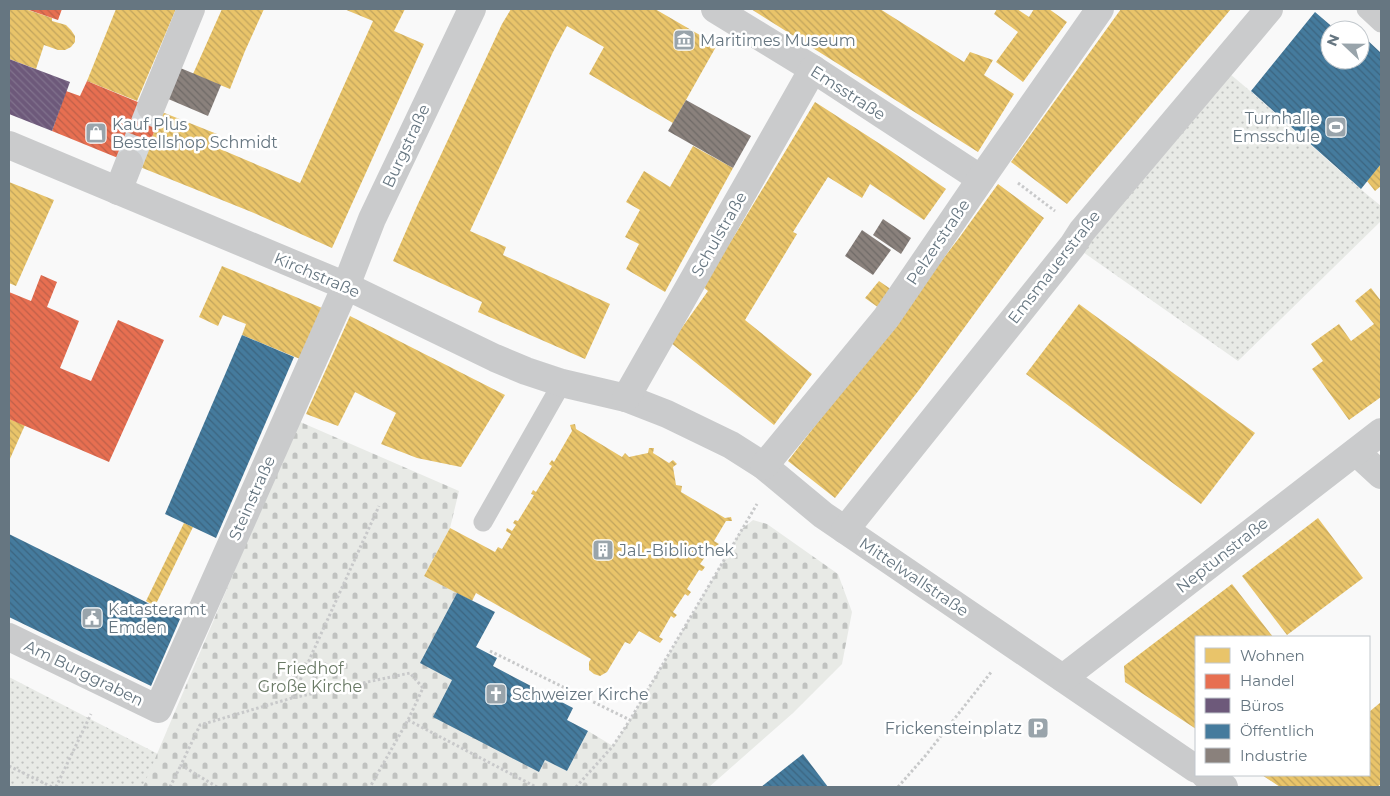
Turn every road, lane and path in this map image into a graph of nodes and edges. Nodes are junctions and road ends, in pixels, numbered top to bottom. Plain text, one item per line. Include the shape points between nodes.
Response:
1 (191, 9) edge
2 (472, 9) edge
3 (715, 9) edge
4 (1100, 9) edge
5 (1269, 9) edge
6 (1366, 9) edge
7 (1381, 24) edge
8 (813, 69) junction
9 (151, 107) tunnel mouth
10 (9, 145) edge
11 (129, 162) tunnel mouth
12 (986, 171) junction
13 (118, 191) junction
14 (1082, 231) junction
15 (346, 286) junction
16 (562, 383) junction
17 (626, 398) junction
18 (1381, 432) edge
19 (1356, 452) junction
20 (769, 470) junction
21 (1381, 475) edge
22 (379, 506) dead end
23 (483, 522) dead end
24 (845, 530) junction
25 (9, 637) edge
26 (1013, 645) junction
27 (490, 651) dead end
28 (1063, 678) junction
29 (107, 684) junction
30 (292, 698) junction
31 (158, 709) joint
32 (408, 720) junction
33 (630, 720) junction
34 (181, 765) junction
35 (9, 766) edge
36 (1195, 768) edge
37 (1207, 776) edge
38 (54, 787) edge
39 (170, 787) edge
40 (218, 787) edge
41 (370, 787) edge
42 (536, 787) edge
43 (576, 787) edge
44 (898, 787) edge
45 (1224, 787) edge

1 - 9 street
2 - 15 street, Burgstraße via 372,219
3 - 8 street, Emsstraße
4 - 12 street, Pelzerstraße
5 - 14 street, Emsmauerstraße
6 - 7 lane
8 - 12 street, Emsstraße
8 - 17 street, Schulstraße
10 - 13 street, Kirchstraße
11 - 13 street
12 - 14 path
12 - 20 street, Pelzerstraße via 886,318
13 - 15 street, Kirchstraße
14 - 24 street, Emsmauerstraße
15 - 16 street, Kirchstraße via 495,358
15 - 31 street, Steinstraße
16 - 17 street, Kirchstraße
16 - 23 lane
17 - 20 street, Mittelwallstraße via 732,445
18 - 19 street, Neptunstraße
19 - 21 street
19 - 28 street, Neptunstraße
20 - 24 street, Mittelwallstraße
20 - 33 path
22 - 30 path
24 - 26 street, Mittelwallstraße
25 - 29 street, Am Burggraben
26 - 28 street, Mittelwallstraße
26 - 44 path
27 - 33 path
28 - 36 street, Mittelwallstraße
29 - 31 street, Am Burggraben
29 - 38 path
30 - 32 path via 410,673 423,688
30 - 34 path via 200,725
32 - 41 path
32 - 42 path
33 - 43 path
34 - 39 path
34 - 40 path
35 - 38 path
37 - 45 street

